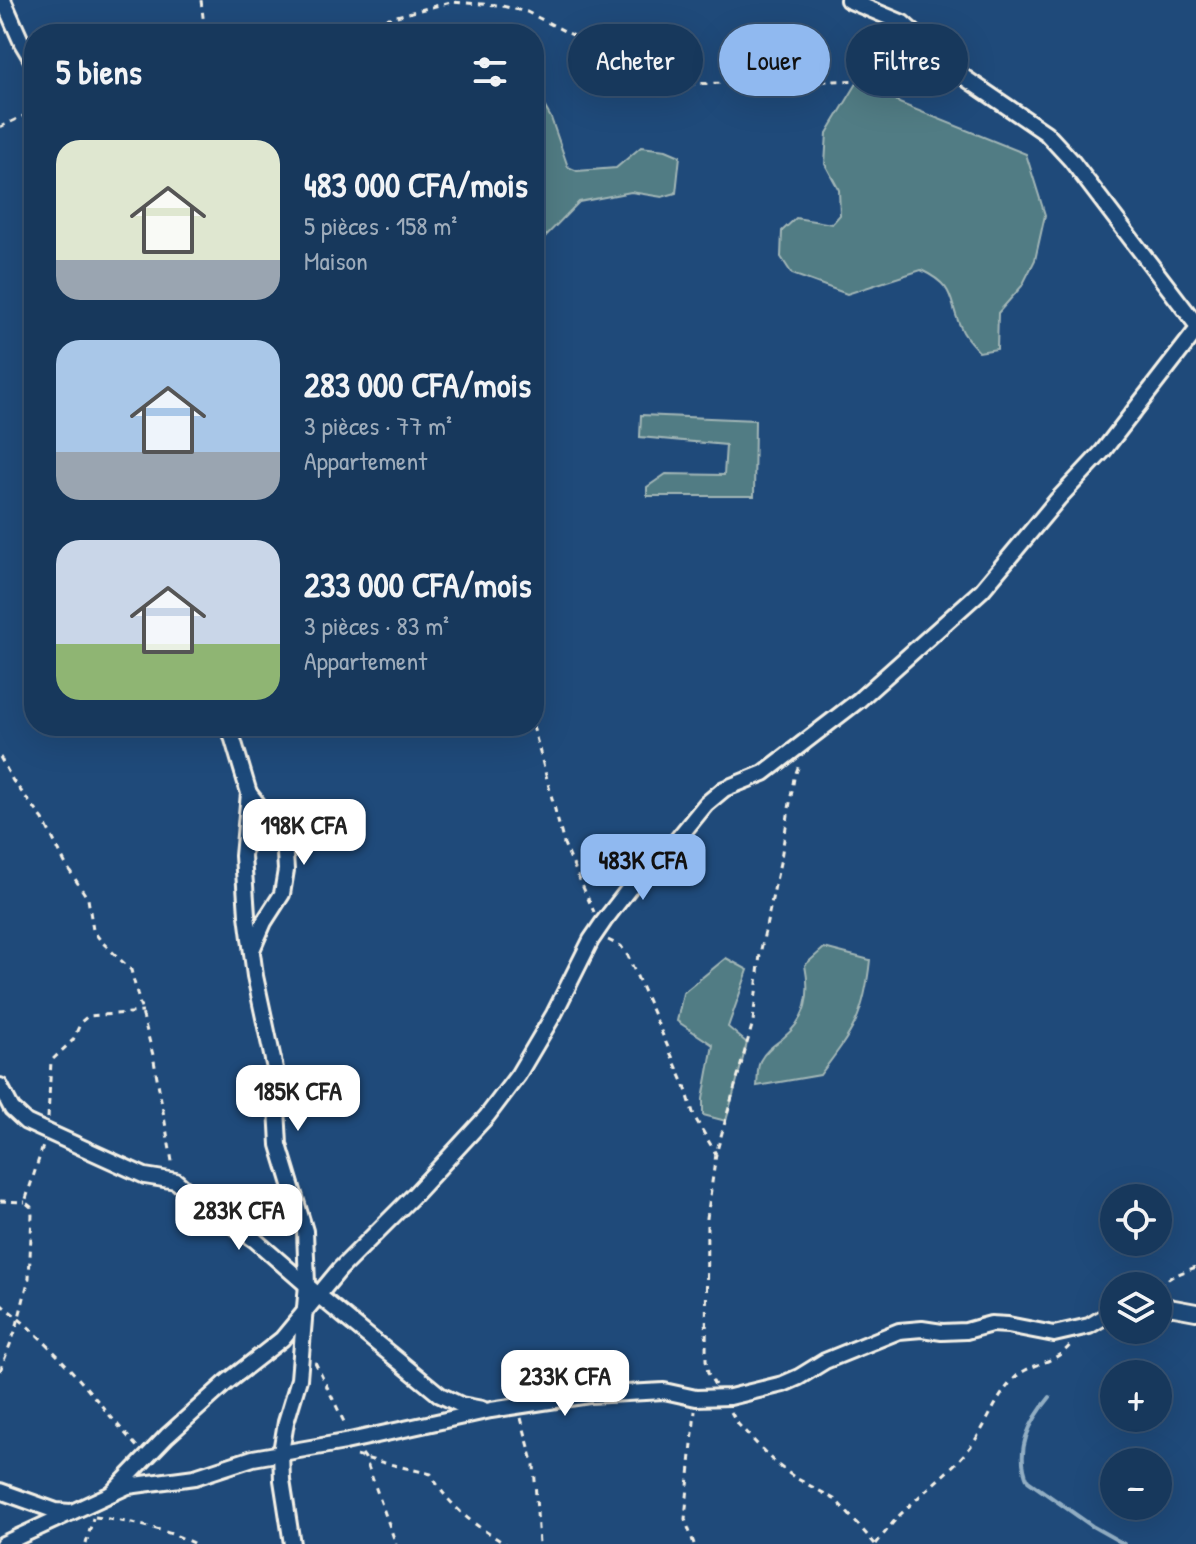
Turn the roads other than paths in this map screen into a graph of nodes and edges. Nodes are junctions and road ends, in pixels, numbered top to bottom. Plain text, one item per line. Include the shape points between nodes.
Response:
1 (3, 0) edge
2 (848, 0) edge
3 (24, 46) edge
4 (1196, 324) edge
5 (1196, 331) edge
6 (232, 736) edge
7 (249, 793) junction
8 (252, 950) junction
9 (0, 1086) edge
10 (307, 1284) junction
11 (318, 1295) junction
12 (1172, 1308) edge
13 (1196, 1312) edge
14 (302, 1315) junction
15 (1100, 1318) edge
16 (491, 1410) junction
17 (281, 1452) junction
18 (0, 1491) edge
19 (112, 1493) junction
20 (71, 1512) junction
21 (3, 1544) edge
22 (292, 1544) edge

1 - 3 street
2 - 4 street via 903,23 965,78 1046,133
5 - 11 street via 1103,451 982,590 859,700 764,773 724,789 706,804 667,852 638,877 600,926 518,1075 487,1116
6 - 7 street
7 - 8 street via 243,856
7 - 8 street via 284,838 286,870 282,894
8 - 10 street via 275,1069 279,1145 305,1231
9 - 10 street via 26,1122 145,1176 176,1181
10 - 11 street
10 - 14 street
11 - 14 street
11 - 16 street via 440,1395
12 - 13 street
14 - 17 street via 299,1379
14 - 19 street
15 - 16 street via 1054,1334 991,1324 966,1331 899,1331 783,1384 722,1397 664,1391 589,1395
16 - 17 street
17 - 19 street via 195,1477 141,1483
17 - 22 street
18 - 20 street
19 - 20 street
20 - 21 street

